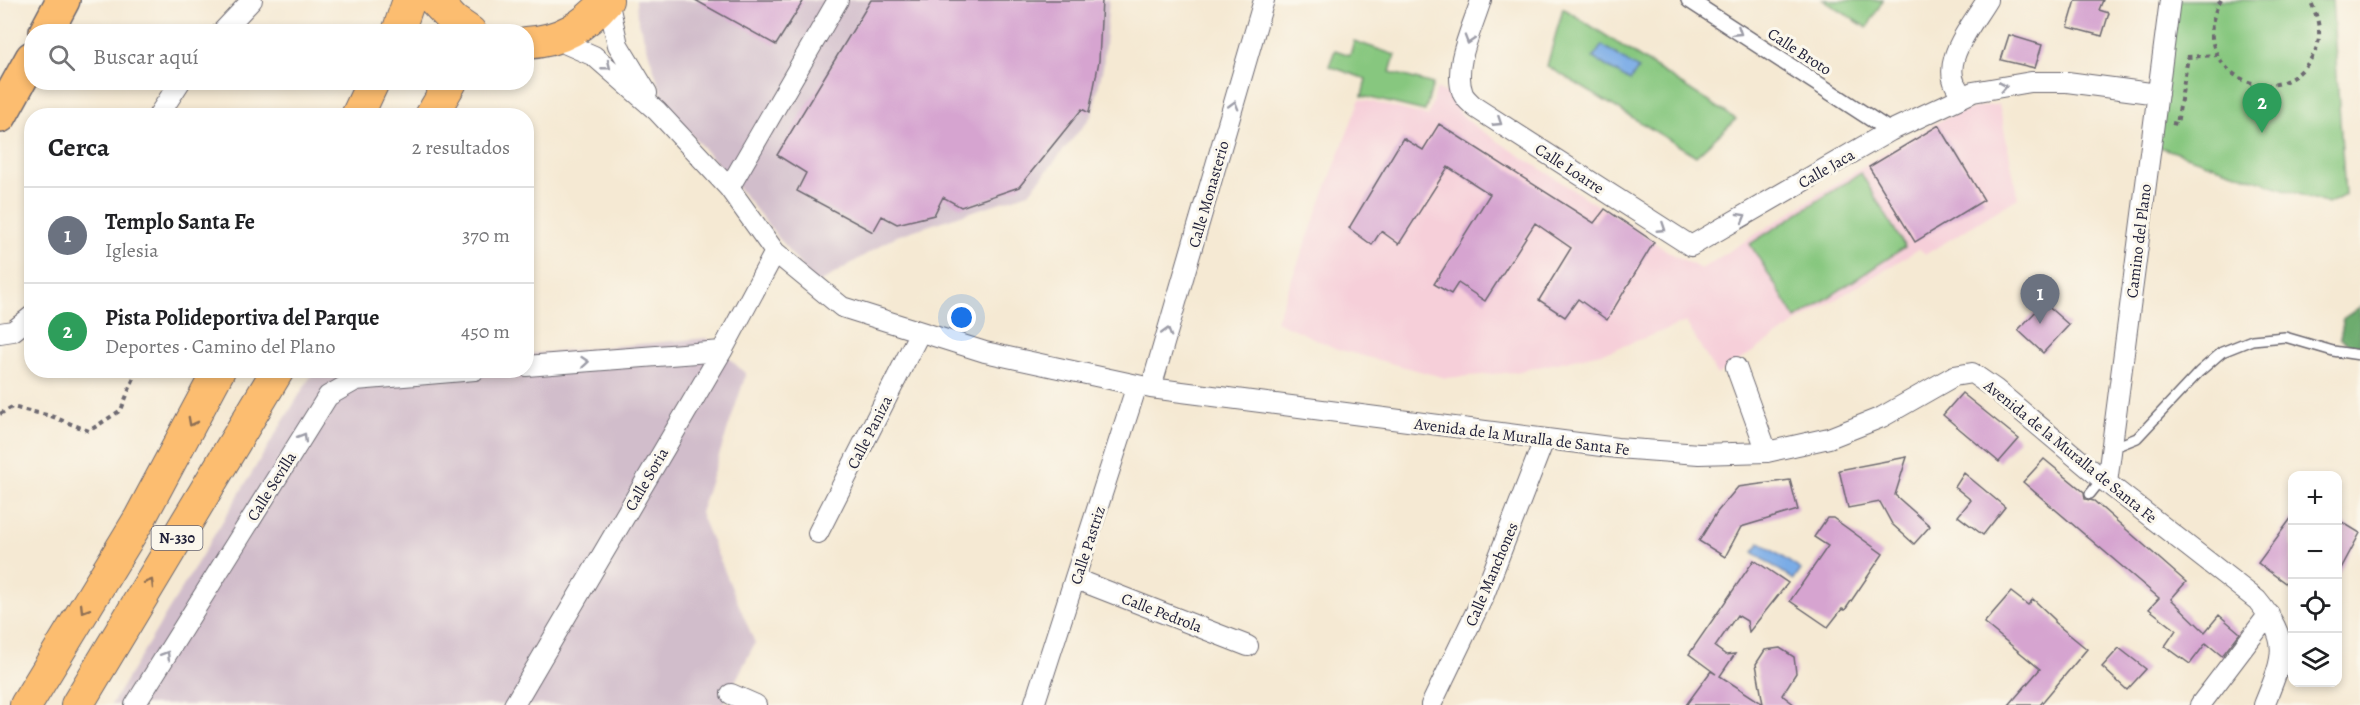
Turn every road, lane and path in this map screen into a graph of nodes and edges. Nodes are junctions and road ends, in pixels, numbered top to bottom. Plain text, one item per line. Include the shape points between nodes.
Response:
1 (63, 0) edge
2 (252, 0) edge
3 (410, 0) edge
4 (434, 0) edge
5 (607, 0) edge
6 (838, 0) edge
7 (1264, 0) edge
8 (1481, 0) edge
9 (1689, 0) edge
10 (1987, 0) edge
11 (2170, 0) edge
12 (2221, 0) edge
13 (2310, 0) edge
14 (50, 24) edge
15 (230, 24) edge
16 (401, 24) edge
17 (459, 24) edge
18 (541, 41) edge
19 (2162, 56) junction
20 (2216, 56) junction
21 (24, 72) edge
22 (175, 90) edge
23 (370, 90) edge
24 (446, 90) edge
25 (2158, 94) junction
26 (1964, 96) junction
27 (163, 108) edge
28 (361, 108) edge
29 (436, 108) edge
30 (657, 111) junction
31 (0, 116) edge
32 (1890, 131) junction
33 (729, 188) junction
34 (1691, 246) joint
35 (775, 252) junction
36 (24, 322) edge
37 (920, 332) junction
38 (0, 333) edge
39 (722, 351) junction
40 (2360, 356) edge
41 (534, 365) edge
42 (1736, 367) dead end
43 (134, 378) edge
44 (215, 378) edge
45 (273, 378) edge
46 (380, 378) edge
47 (1144, 387) junction
48 (0, 414) edge
49 (1545, 440) junction
50 (2112, 448) junction
51 (1767, 452) junction
52 (2100, 486) junction
53 (818, 533) dead end
54 (1077, 579) junction
55 (2269, 614) junction
56 (1248, 646) dead end
57 (731, 694) dead end
58 (26, 705) edge
59 (77, 705) edge
60 (135, 705) edge
61 (514, 705) edge
62 (756, 705) edge
63 (1034, 705) edge
64 (1431, 705) edge
65 (2200, 705) edge
66 (2264, 705) edge

1 - 14 highway
2 - 15 street
3 - 16 highway
4 - 17 highway
5 - 18 highway via 585,23
5 - 30 street, Avenida de la Muralla de Santa Fe via 618,45
6 - 33 street
47 -> 7 street, Calle Monasterio
8 -> 34 street, Calle Loarre via 1461,67 1464,97
9 -> 32 street, Calle Broto
10 - 26 street via 1952,63 1951,78
11 - 19 street, Camino del Plano
12 - 20 path via 2211,26
13 - 20 path via 2320,32 2316,50 2294,77 2277,84 2259,85 2227,70
18 -> 30 street, Avenida de la Muralla de Santa Fe via 594,56
19 - 20 path
19 - 25 street, Camino del Plano
21 - 31 highway
22 - 27 street
23 - 28 highway
24 - 29 highway
26 -> 25 street, Calle Jaca via 2031,82 2067,82
25 - 50 street, Camino del Plano
26 - 32 street, Calle Jaca
30 - 33 street, Avenida de la Muralla de Santa Fe
34 -> 32 street, Calle Jaca
33 - 35 street, Avenida de la Muralla de Santa Fe
35 - 37 street, Avenida de la Muralla de Santa Fe via 842,307
35 - 39 street, Calle Soria
36 - 38 street via 13,331
37 - 47 street, Avenida de la Muralla de Santa Fe via 985,352
37 - 53 street, Calle Paniza
41 -> 39 street
39 - 61 street, Calle Soria
40 - 50 lane via 2284,337 2252,340 2222,352 2137,438
42 - 51 street
43 - 48 path via 121,410 89,430 12,407
44 -> 58 highway, N-330 via 140,518
59 -> 45 highway, N-330
60 -> 46 street, Calle Sevilla via 328,396 356,380
47 - 49 street, Avenida de la Muralla de Santa Fe
47 - 54 street, Calle Pastriz
49 - 51 street, Avenida de la Muralla de Santa Fe via 1698,454
49 - 64 street, Calle Manchones via 1484,595
50 - 52 street, Camino del Plano
51 - 52 street, Avenida de la Muralla de Santa Fe via 1829,438 1882,417 1954,376 1972,374 1995,389
52 - 55 street, Avenida de la Muralla de Santa Fe via 2236,582
54 - 56 street, Calle Pedrola
54 - 63 street, Calle Pastriz
55 - 65 street
55 - 66 street via 2281,638 2280,666
57 - 62 street

